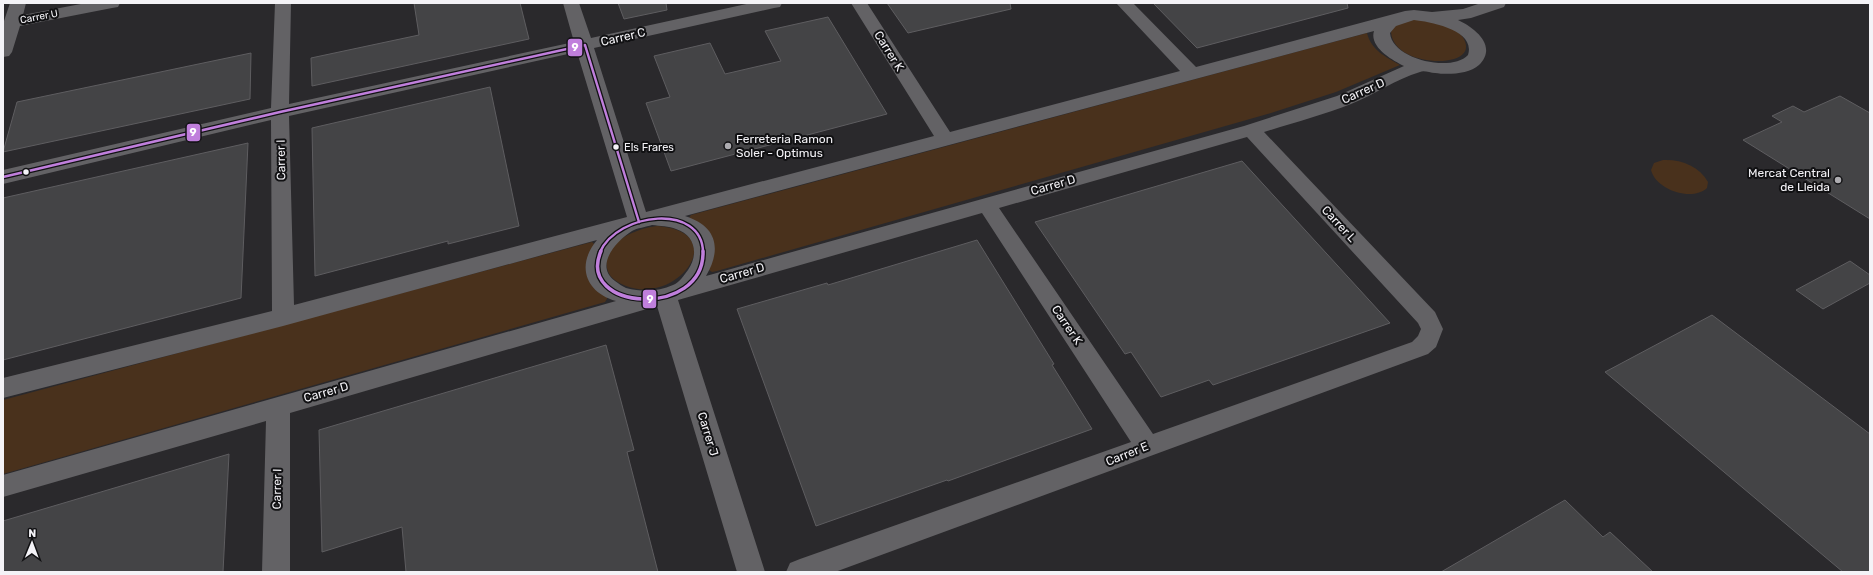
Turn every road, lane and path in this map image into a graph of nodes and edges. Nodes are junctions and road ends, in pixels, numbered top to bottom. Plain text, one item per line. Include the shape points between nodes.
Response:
1 (18, 3) edge
2 (112, 3) edge
3 (284, 3) edge
4 (571, 3) edge
5 (774, 3) edge
6 (859, 3) edge
7 (1124, 3) edge
8 (1496, 4) edge
9 (1395, 13) edge
10 (1432, 17) junction
11 (12, 22) junction
12 (1477, 44) junction
13 (585, 46) junction
14 (3, 52) edge
15 (1420, 65) junction
16 (1193, 74) junction
17 (280, 112) junction
18 (1251, 130) junction
19 (946, 140) junction
20 (3, 176) edge
21 (986, 204) junction
22 (639, 222) junction
23 (665, 295) junction
24 (283, 317) junction
25 (1427, 318) joint
26 (3, 388) edge
27 (278, 406) junction
28 (1147, 446) junction
29 (3, 486) edge
30 (276, 572) edge
31 (751, 572) edge
32 (800, 572) edge

1 - 11 street
2 - 11 street, Carrer U
3 - 17 street, Carrer I
4 - 13 street
5 - 13 street, Carrer C
6 - 19 street, Carrer K
7 - 16 street
8 - 10 street via 1465,14
8 - 12 street via 1483,24
9 - 10 street
9 - 15 street via 1384,27 1382,35 1385,44 1399,56
9 - 16 street
10 - 12 street via 1460,27 1471,35
11 - 14 street
12 - 15 street via 1478,52 1466,65 1444,69
13 - 17 street, Carrer C
13 - 22 street
15 - 18 street, Carrer D via 1344,100
16 - 19 street
17 - 20 street, Carrer C
17 - 24 street, Carrer I
18 - 21 street, Carrer D
18 - 25 street, Carrer L
19 - 22 street
21 - 23 street, Carrer D
21 - 28 street, Carrer K
22 - 23 street via 670,220 685,224 697,232 704,242 706,255 694,279
22 - 23 street via 612,236 602,247 596,260 596,272 603,284 615,292
22 - 24 street
23 - 27 street, Carrer D
23 - 31 street, Carrer J
24 - 26 street
25 - 28 street, Carrer E via 1432,328 1428,341 1420,348
27 - 29 street, Carrer D
27 - 30 street, Carrer I
28 - 32 street, Carrer E via 1098,466

